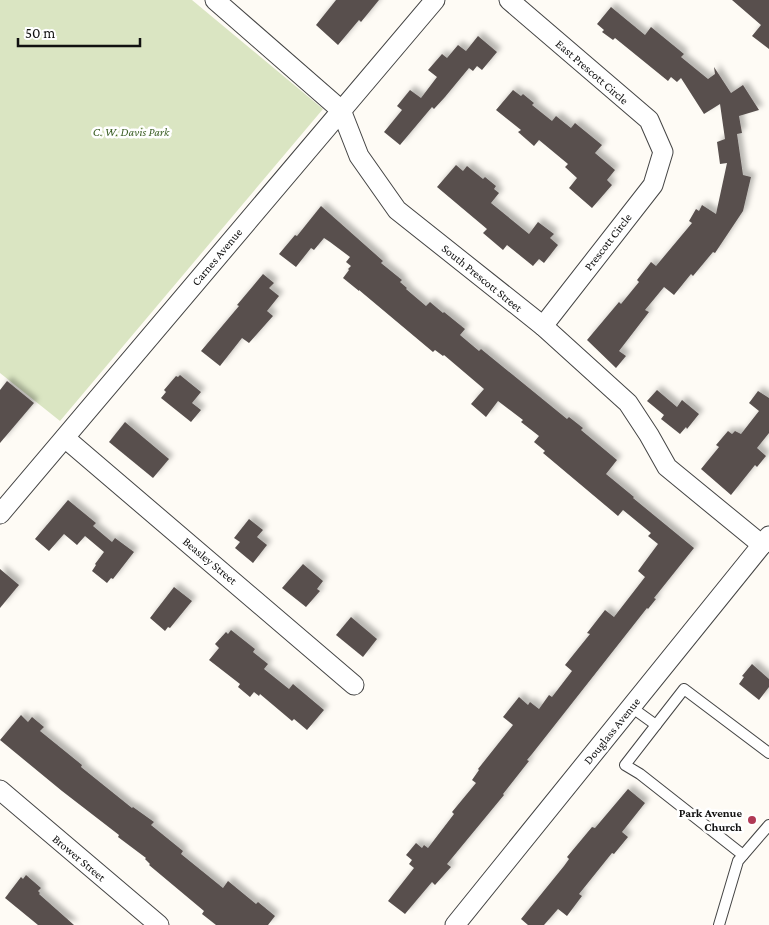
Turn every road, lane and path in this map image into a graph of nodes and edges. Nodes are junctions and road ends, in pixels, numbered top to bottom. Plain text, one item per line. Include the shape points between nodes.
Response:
1 (215, 0) edge
2 (435, 0) edge
3 (509, 0) edge
4 (341, 110) junction
5 (663, 152) joint
6 (543, 326) junction
7 (65, 438) junction
8 (0, 514) edge
9 (766, 540) edge
10 (354, 685) dead end
11 (631, 708) junction
12 (656, 725) junction
13 (769, 753) edge
14 (0, 790) edge
15 (769, 825) edge
16 (743, 855) junction
17 (159, 925) edge
18 (455, 925) edge
19 (720, 925) edge

1 - 4 street, South Prescott Street
2 - 4 street, Carnes Avenue
3 - 5 street, East Prescott Circle via 648,120
4 - 6 street, South Prescott Street via 359,156 397,210
4 - 7 street, Carnes Avenue
5 - 6 street, Prescott Circle via 653,185
6 - 9 street, South Prescott Street via 628,403 667,467
7 - 8 street, Carnes Avenue
7 - 10 street, Beasley Street
9 - 11 street, Douglass Avenue
11 - 12 lane
11 - 18 street, Douglass Avenue
12 - 13 lane via 684,689
12 - 16 lane via 625,764
14 - 17 street, Brower Street
15 - 16 lane
16 - 19 lane via 738,861

